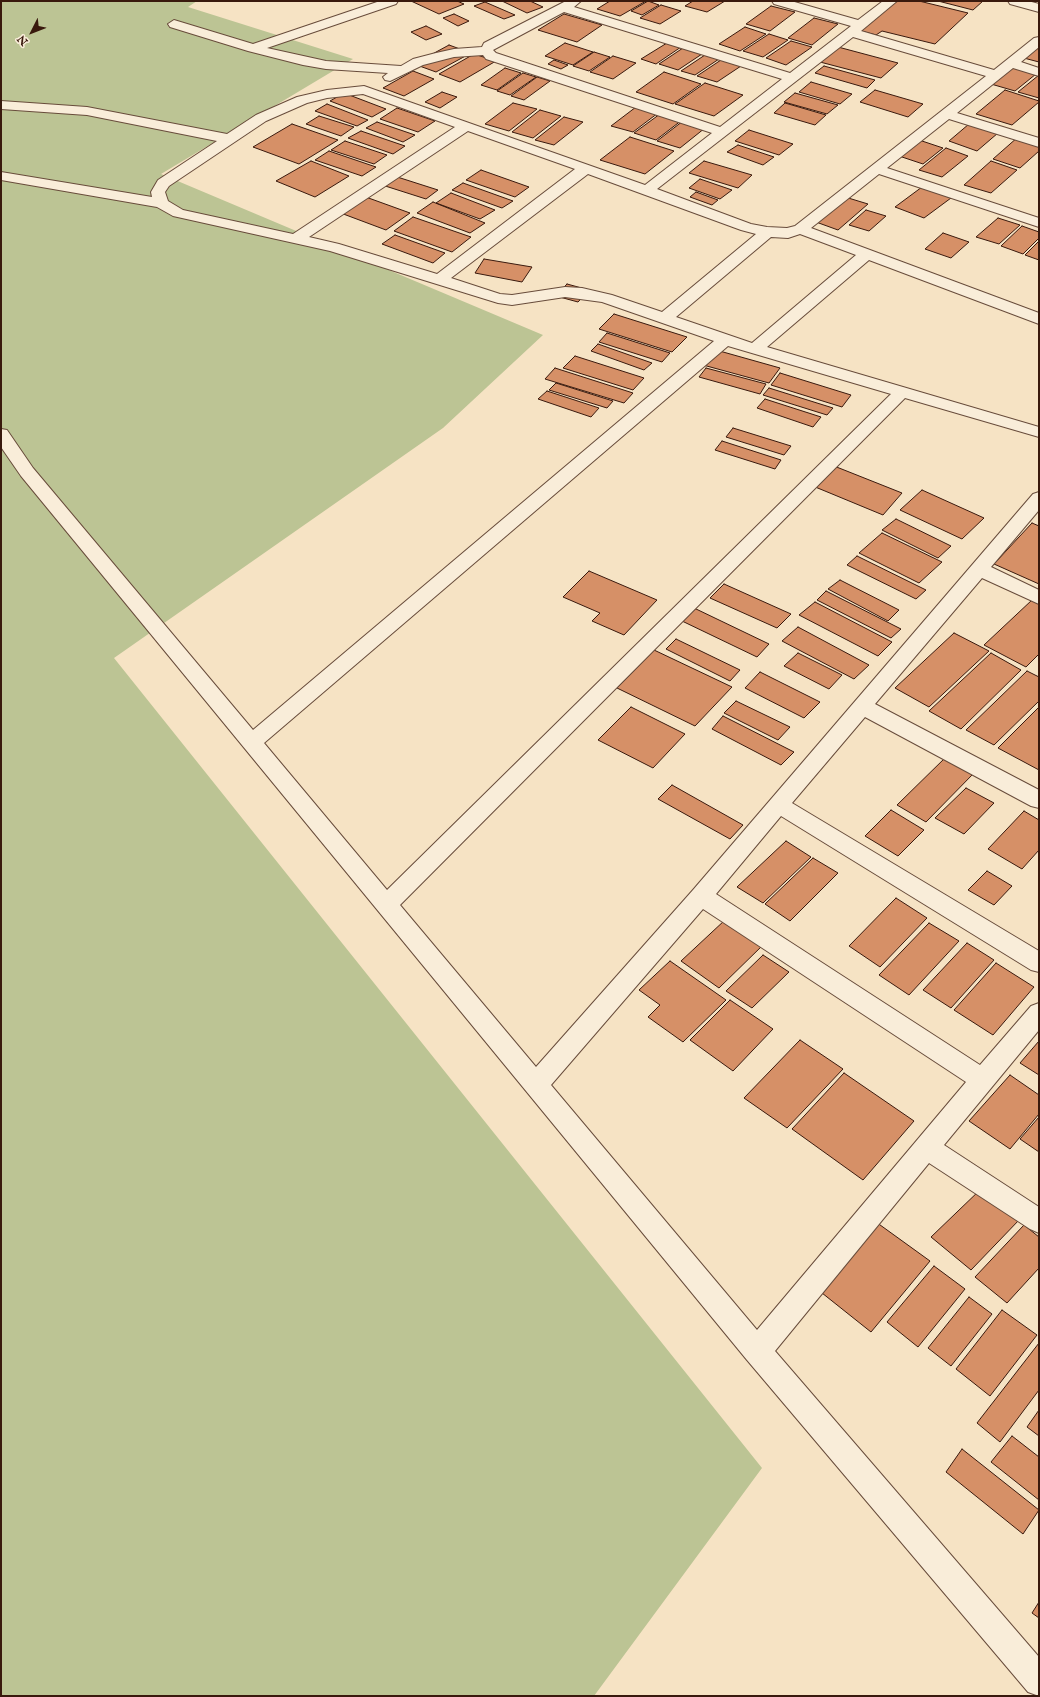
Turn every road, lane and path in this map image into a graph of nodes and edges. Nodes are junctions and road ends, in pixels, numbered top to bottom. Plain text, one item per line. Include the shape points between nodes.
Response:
1 (392, 1) edge
2 (574, 1) edge
3 (778, 1) edge
4 (891, 1) edge
5 (1014, 1) edge
6 (562, 8) junction
7 (1039, 8) edge
8 (174, 24) dead end
9 (856, 29) junction
10 (1039, 41) edge
11 (253, 48) junction
12 (486, 51) junction
13 (1011, 63) junction
14 (403, 70) junction
15 (1039, 72) edge
16 (996, 75) junction
17 (792, 78) junction
18 (364, 90) junction
19 (1, 105) edge
20 (947, 114) junction
21 (466, 126) junction
22 (722, 132) junction
23 (230, 139) junction
24 (1039, 143) edge
25 (586, 168) junction
26 (877, 169) junction
27 (1, 176) edge
28 (646, 191) junction
29 (161, 203) junction
30 (1039, 223) edge
31 (800, 228) junction
32 (767, 232) junction
33 (297, 238) junction
34 (867, 254) junction
35 (439, 280) junction
36 (664, 319) junction
37 (1039, 319) edge
38 (725, 340) junction
39 (755, 349) junction
40 (903, 391) junction
41 (1039, 432) edge
42 (1, 434) edge
43 (1039, 498) edge
44 (979, 569) junction
45 (1039, 598) edge
46 (862, 706) junction
47 (252, 742) junction
48 (1039, 800) edge
49 (779, 805) junction
50 (701, 896) junction
51 (386, 905) junction
52 (1039, 963) edge
53 (1039, 1013) edge
54 (983, 1080) junction
55 (536, 1085) junction
56 (927, 1148) junction
57 (1039, 1221) edge
58 (757, 1351) junction
59 (1039, 1681) edge

1 - 11 street
2 - 6 street
3 - 9 street
4 - 9 street
5 - 7 street
6 - 12 street via 489,46
6 - 17 street
8 - 11 street
9 - 16 street
9 - 17 street
10 - 13 street
11 - 14 street via 326,65
12 - 14 street via 448,54 418,62
12 - 22 street via 500,60
13 - 15 street
13 - 16 street
14 - 18 street
16 - 20 street
17 - 22 street
18 - 21 street
18 - 23 street via 347,90 302,100 261,118
19 - 23 street via 87,111
20 - 24 street
20 - 26 street
21 - 25 street
21 - 33 street
22 - 28 street
23 - 29 street via 163,183 158,192
25 - 28 street
25 - 35 street
26 - 30 street
26 - 31 street
27 - 29 street
28 - 32 street via 746,227
29 - 33 street via 178,213
31 - 32 street via 788,233
31 - 34 street
32 - 36 street
33 - 35 street
34 - 37 street
34 - 39 street
35 - 36 street via 512,300 565,292 582,293 606,298
36 - 38 street
38 - 39 street
38 - 47 street
39 - 40 street
40 - 41 street
40 - 51 street
42 - 47 street via 27,472
43 - 44 street
44 - 45 street
44 - 46 street
46 - 48 street
46 - 49 street
47 - 51 street
49 - 50 street
49 - 52 street
50 - 54 street
50 - 55 street
51 - 55 street
53 - 54 street
54 - 56 street
55 - 58 street
56 - 57 street
56 - 58 street
58 - 59 street

